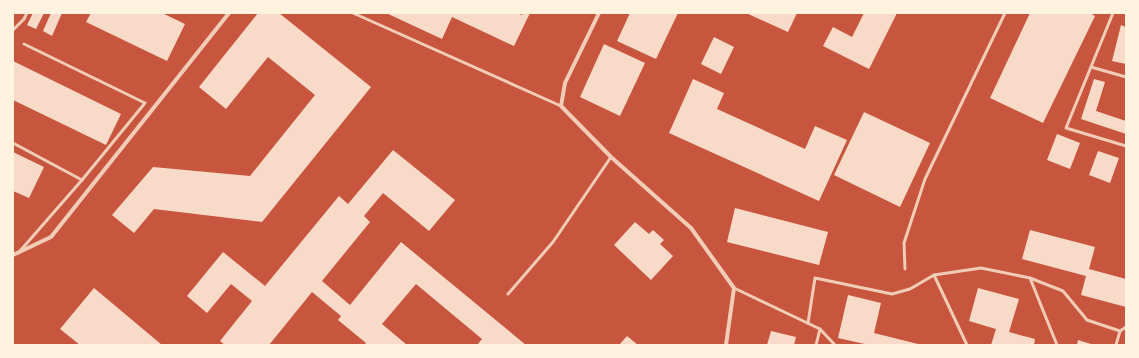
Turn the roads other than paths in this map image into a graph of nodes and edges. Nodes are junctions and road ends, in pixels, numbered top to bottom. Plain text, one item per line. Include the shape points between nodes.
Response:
1 (27, 13) edge
2 (229, 13) edge
3 (353, 13) edge
4 (599, 13) edge
5 (1005, 13) edge
6 (1113, 13) edge
7 (13, 30) edge
8 (24, 44) dead end
9 (1091, 67) junction
10 (1126, 77) edge
11 (561, 106) junction
12 (13, 143) edge
13 (1126, 146) edge
14 (611, 157) junction
15 (82, 180) junction
16 (18, 252) junction
17 (13, 255) edge
18 (905, 268) dead end
19 (934, 275) junction
20 (1030, 278) junction
21 (734, 288) junction
22 (508, 294) dead end
23 (808, 323) junction
24 (1126, 327) edge
25 (820, 329) junction
26 (1120, 331) junction
27 (726, 345) edge
28 (816, 345) edge
29 (835, 345) edge
30 (967, 345) edge
31 (1057, 345) edge
32 (1116, 345) edge

1 - 7 lane
2 - 16 street via 51,237
3 - 11 lane
4 - 11 street via 565,83
5 - 18 lane via 925,179 904,243
6 - 9 lane
8 - 15 lane via 144,103
9 - 10 lane
9 - 13 lane via 1066,128
11 - 14 street
12 - 15 lane
14 - 21 street via 691,228
14 - 22 lane via 553,242
15 - 16 lane
16 - 17 street
19 - 20 lane via 981,268
19 - 23 lane via 910,289 892,294 815,278
19 - 30 lane
20 - 26 lane via 1063,291 1087,320
20 - 31 lane
21 - 23 lane
21 - 27 street
23 - 25 lane
24 - 26 lane
25 - 28 lane
25 - 29 lane
26 - 32 lane

